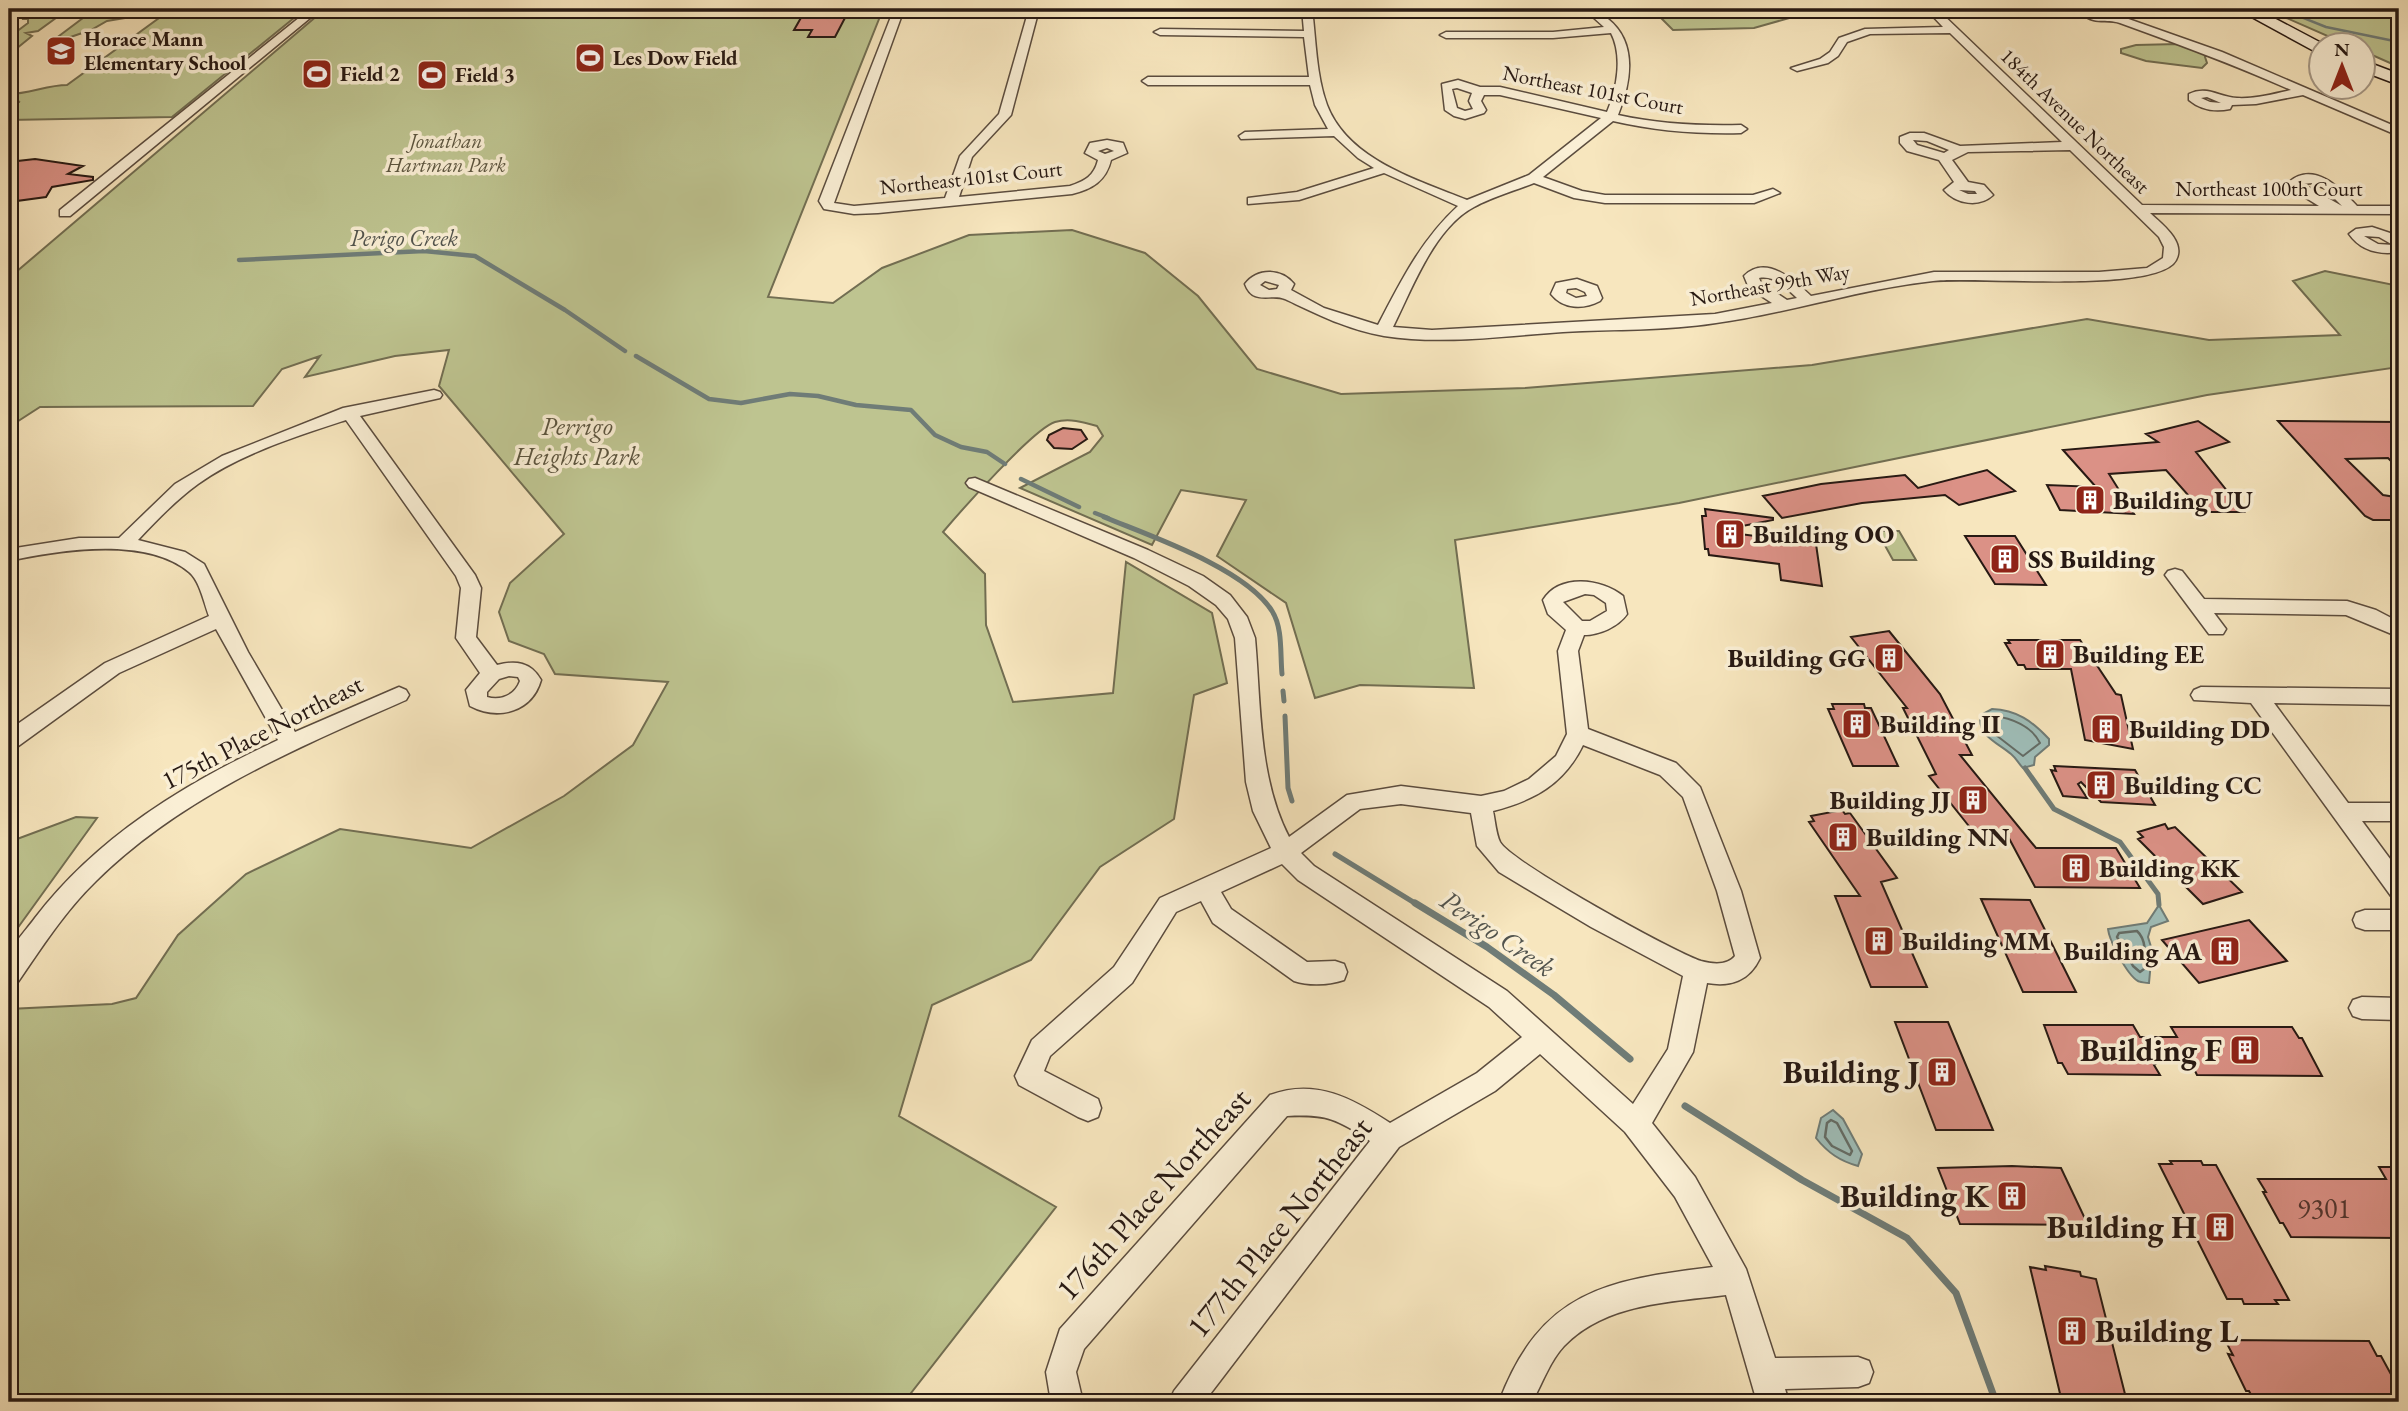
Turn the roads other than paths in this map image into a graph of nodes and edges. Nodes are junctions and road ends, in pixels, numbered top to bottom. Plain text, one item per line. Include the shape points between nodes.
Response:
1 (316, 9) edge
2 (899, 9) edge
3 (1034, 9) edge
4 (1307, 9) edge
5 (1590, 9) edge
6 (1931, 9) edge
7 (2245, 9) edge
8 (2116, 18) dead end
9 (1614, 29) junction
10 (1953, 30) junction
11 (1160, 33) dead end
12 (1310, 34) junction
13 (1446, 34) dead end
14 (2306, 40) edge
15 (1797, 68) dead end
16 (2376, 71) edge
17 (2399, 80) edge
18 (1149, 81) dead end
19 (1315, 81) junction
20 (1479, 91) dead end
21 (2304, 92) junction
22 (2228, 101) dead end
23 (1611, 116) junction
24 (1741, 129) dead end
25 (1336, 132) junction
26 (2399, 132) edge
27 (1245, 136) dead end
28 (2072, 146) junction
29 (1960, 150) junction
30 (1105, 158) dead end
31 (1946, 158) junction
32 (1384, 169) junction
33 (1534, 178) junction
34 (1962, 184) dead end
35 (1773, 193) dead end
36 (1253, 201) dead end
37 (950, 203) junction
38 (1468, 205) junction
39 (2140, 209) junction
40 (2343, 210) junction
41 (2399, 210) edge
42 (65, 213) dead end
43 (2367, 231) junction
44 (2399, 242) edge
45 (2399, 248) edge
46 (2162, 267) joint
47 (1283, 292) dead end
48 (1808, 302) junction
49 (1582, 303) dead end
50 (1786, 306) junction
51 (1596, 325) junction
52 (1383, 331) junction
53 (434, 395) dead end
54 (349, 412) junction
55 (975, 484) dead end
56 (124, 544) junction
57 (9, 555) edge
58 (2175, 575) dead end
59 (2198, 606) junction
60 (220, 619) junction
61 (1577, 628) dead end
62 (2216, 629) dead end
63 (2399, 631) edge
64 (492, 674) dead end
65 (399, 695) dead end
66 (2201, 695) dead end
67 (2256, 695) junction
68 (2399, 696) edge
69 (1578, 734) junction
70 (9, 741) edge
71 (290, 743) junction
72 (1481, 805) junction
73 (2343, 812) junction
74 (2399, 812) edge
75 (1285, 852) junction
76 (1206, 888) junction
77 (2399, 889) edge
78 (2365, 920) dead end
79 (2399, 920) edge
80 (1697, 971) junction
81 (1335, 972) dead end
82 (9, 974) edge
83 (2362, 1008) dead end
84 (2399, 1009) edge
85 (1542, 1037) junction
86 (1088, 1108) dead end
87 (1635, 1122) junction
88 (1389, 1138) junction
89 (1736, 1279) junction
90 (1858, 1372) dead end
91 (1769, 1388) edge
92 (1068, 1402) edge
93 (1185, 1402) edge
94 (1516, 1402) edge

1 - 42 street
2 - 37 street, Northeast 101st Court via 826,201 835,209 854,210
3 - 37 street via 1004,115 965,156
4 - 12 street
5 - 9 street
6 - 10 street, 184th Avenue Northeast
7 - 14 main road
8 - 21 street via 2218,54
9 - 13 street via 1553,35
9 - 23 street via 1623,45 1623,67 1621,93
10 - 15 street via 1869,31 1843,40 1824,61
10 - 28 street, 184th Avenue Northeast
11 - 12 street
12 - 19 street
16 - 17 main road
18 - 19 street
19 - 25 street
20 - 23 street, Northeast 101st Court via 1500,91
21 - 22 street
21 - 26 street
23 - 24 street, Northeast 101st Court via 1670,128
23 - 33 street
25 - 27 street
25 - 32 street
28 - 29 street
28 - 39 street, 184th Avenue Northeast
29 - 31 street
29 - 31 street via 1923,136 1904,140 1912,148
30 - 37 street, Northeast 101st Court via 1098,179 1072,190
31 - 34 street
32 - 36 street via 1299,196
32 - 38 street
33 - 35 street via 1605,200 1754,200
33 - 38 street
38 - 52 street via 1423,253
39 - 40 street, Northeast 100th Court
39 - 46 street, 184th Avenue Northeast via 2171,247 2170,259
40 - 41 street, Northeast 100th Court
40 - 43 street
43 - 44 street
43 - 45 street via 2356,234 2363,243
46 - 48 street, Northeast 99th Way via 2109,276 1934,276
47 - 52 street, Northeast 99th Way via 1319,312
48 - 50 street, Northeast 99th Way
48 - 50 street via 1780,276 1764,272 1751,276 1754,285
49 - 51 street
50 - 51 street, Northeast 99th Way via 1715,319
51 - 52 street, Northeast 99th Way via 1432,335
53 - 54 street
54 - 56 street via 203,472
54 - 64 street via 465,575 471,589 467,638
55 - 75 street via 1141,554 1223,600 1237,617 1245,638 1257,782 1264,811
56 - 57 street
56 - 60 street via 169,553 198,569
58 - 59 street
59 - 62 street
59 - 63 street via 2347,608
60 - 70 street via 112,668
60 - 71 street
61 - 69 street via 1568,651
65 - 71 street, 175th Place Northeast
66 - 67 street
67 - 68 street
67 - 73 street
69 - 72 street via 1564,762 1537,785
69 - 80 street via 1668,769 1692,793 1729,891 1748,958 1741,969 1724,975
71 - 82 street, 175th Place Northeast via 184,798 136,832 65,898
72 - 75 street via 1401,795 1354,801
72 - 80 street via 1489,846 1507,865
73 - 74 street
73 - 77 street
75 - 76 street
75 - 85 street via 1306,873 1498,999
76 - 81 street via 1222,916 1303,973
76 - 86 street via 1168,905 1124,975 1041,1048 1028,1076
78 - 79 street
80 - 87 street via 1680,1052
83 - 84 street
85 - 87 street
85 - 88 street, 177th Place Northeast via 1486,1083
87 - 89 street via 1685,1187
88 - 92 street, 176th Place Northeast via 1341,1107 1312,1102 1280,1104 1071,1340 1061,1372
88 - 93 street, 177th Place Northeast
89 - 91 street
89 - 94 street via 1613,1300 1581,1313 1553,1337
90 - 91 street

